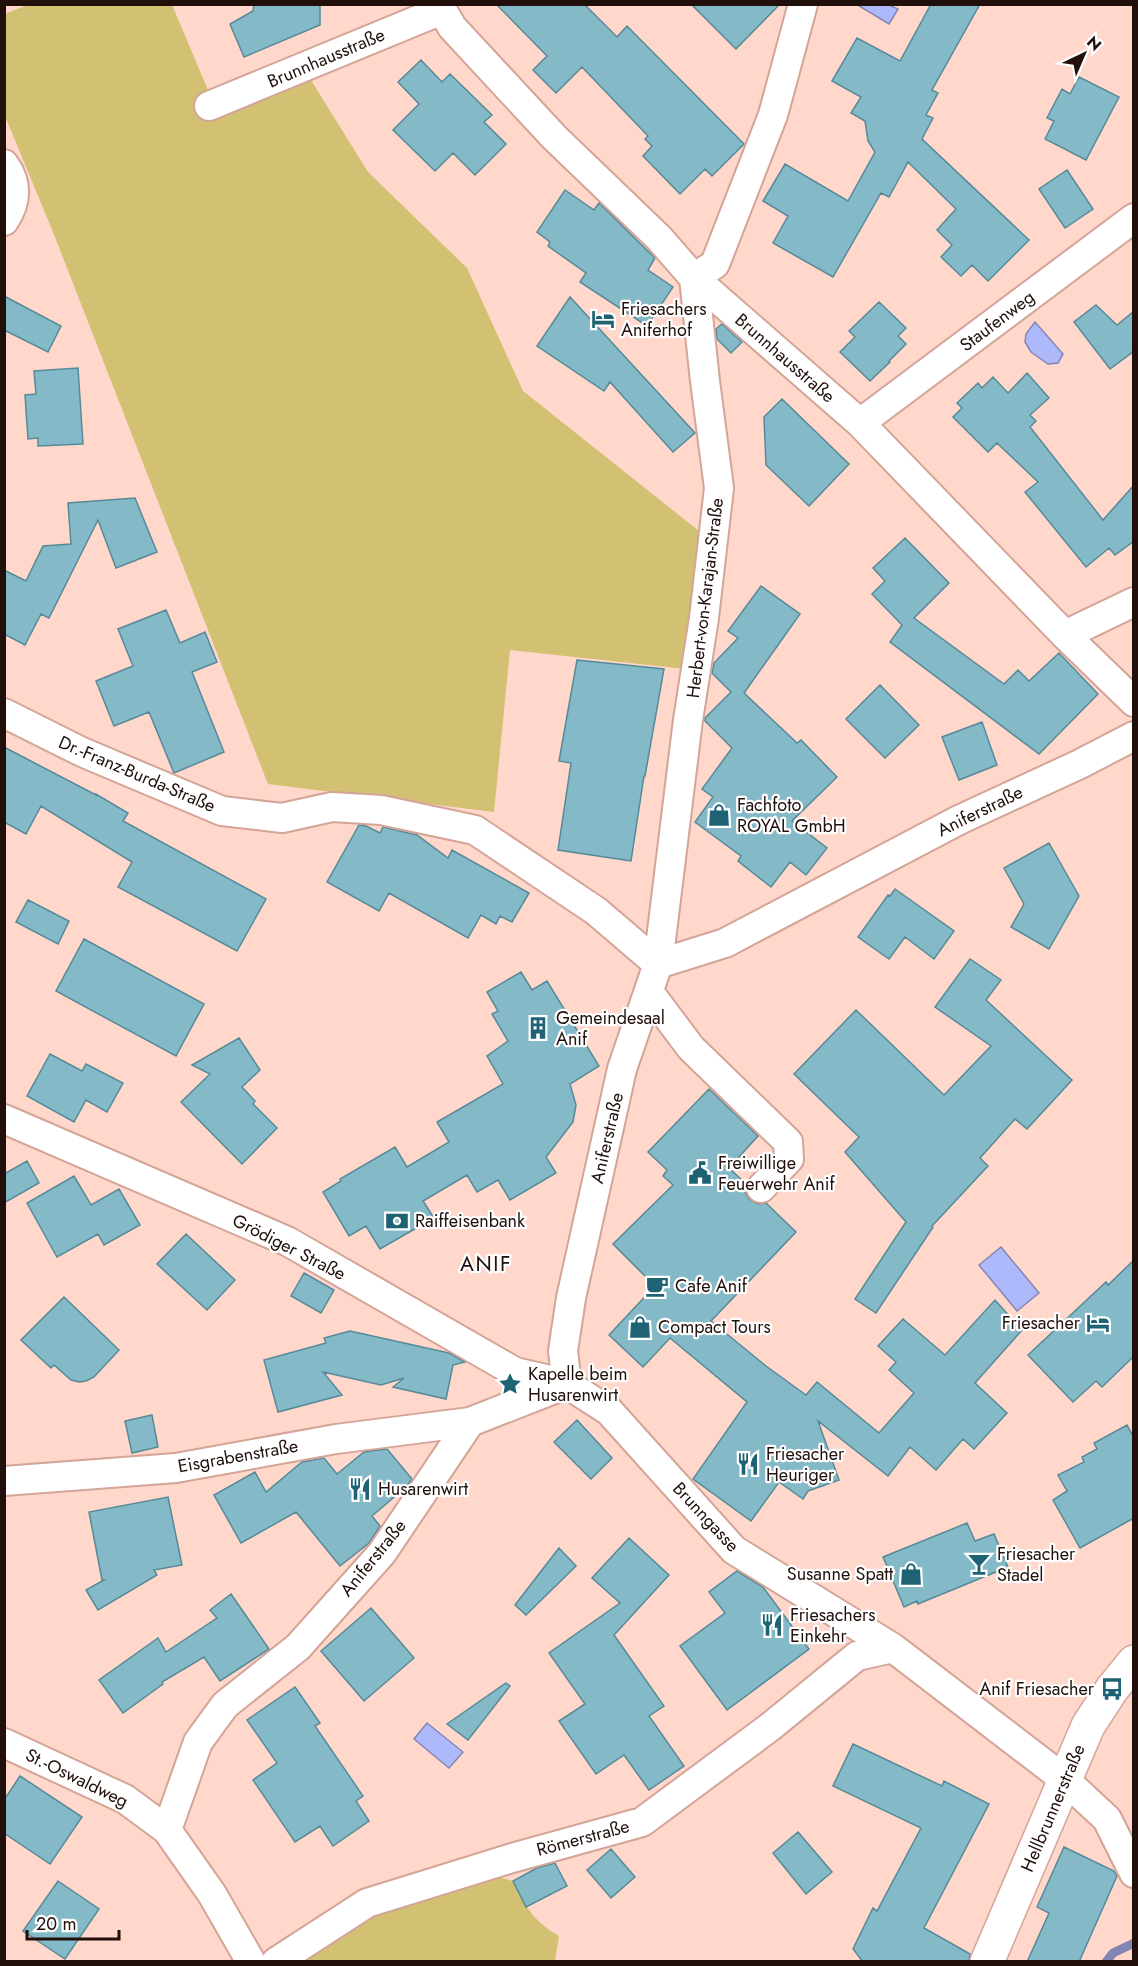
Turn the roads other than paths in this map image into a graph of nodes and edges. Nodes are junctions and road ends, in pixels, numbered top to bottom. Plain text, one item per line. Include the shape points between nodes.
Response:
1 (802, 4) edge
2 (440, 7) edge
3 (209, 106) dead end
4 (4, 165) edge
5 (1134, 218) edge
6 (4, 220) edge
7 (694, 278) junction
8 (860, 423) junction
9 (1134, 602) edge
10 (1065, 635) junction
11 (1134, 702) edge
12 (4, 713) edge
13 (1134, 736) edge
14 (658, 964) junction
15 (649, 992) junction
16 (4, 1119) edge
17 (761, 1188) dead end
18 (567, 1384) junction
19 (470, 1422) junction
20 (4, 1482) edge
21 (893, 1648) junction
22 (1134, 1662) edge
23 (4, 1743) edge
24 (1064, 1779) junction
25 (167, 1830) junction
26 (1134, 1874) edge
27 (251, 1962) edge
28 (276, 1962) edge
29 (987, 1962) edge

1 - 7 street via 773,115 715,264
2 - 3 street, Brunnhausstraße
2 - 7 street, Brunnhausstraße via 452,27 546,129 659,238
4 - 6 street via 14,181 15,197
5 - 8 street, Staufenweg
7 - 8 street, Brunnhausstraße
7 - 14 street, Herbert-von-Karajan-Straße via 719,489
8 - 10 street, Brunnhausstraße
9 - 10 street
10 - 11 street, Brunnhausstraße
12 - 14 street, Dr.-Franz-Burda-Straße via 82,752 222,811 282,818 332,807 381,810 476,830 596,911
13 - 14 street, Aniferstraße via 958,820 724,943
14 - 15 street, Aniferstraße
15 - 17 street via 691,1048 788,1142 789,1160
15 - 18 street, Aniferstraße via 622,1069 571,1298 563,1351
16 - 18 street, Grödiger Straße via 287,1241 515,1372
18 - 19 street
18 - 21 street, Brunngasse via 609,1411 734,1550
19 - 20 street, Eisgrabenstraße via 336,1439 176,1468
19 - 25 street, Aniferstraße via 382,1553 298,1647 225,1705 198,1742
21 - 24 street, Brunngasse
21 - 28 street, Römerstraße via 857,1656 770,1727 642,1822 367,1903
22 - 24 street, Hellbrunnerstraße via 1088,1726
23 - 25 street, St.-Oswaldweg via 125,1799
24 - 26 street, Brunngasse via 1107,1819
24 - 29 street, Hellbrunnerstraße
25 - 27 street, St.-Oswaldweg via 212,1894

